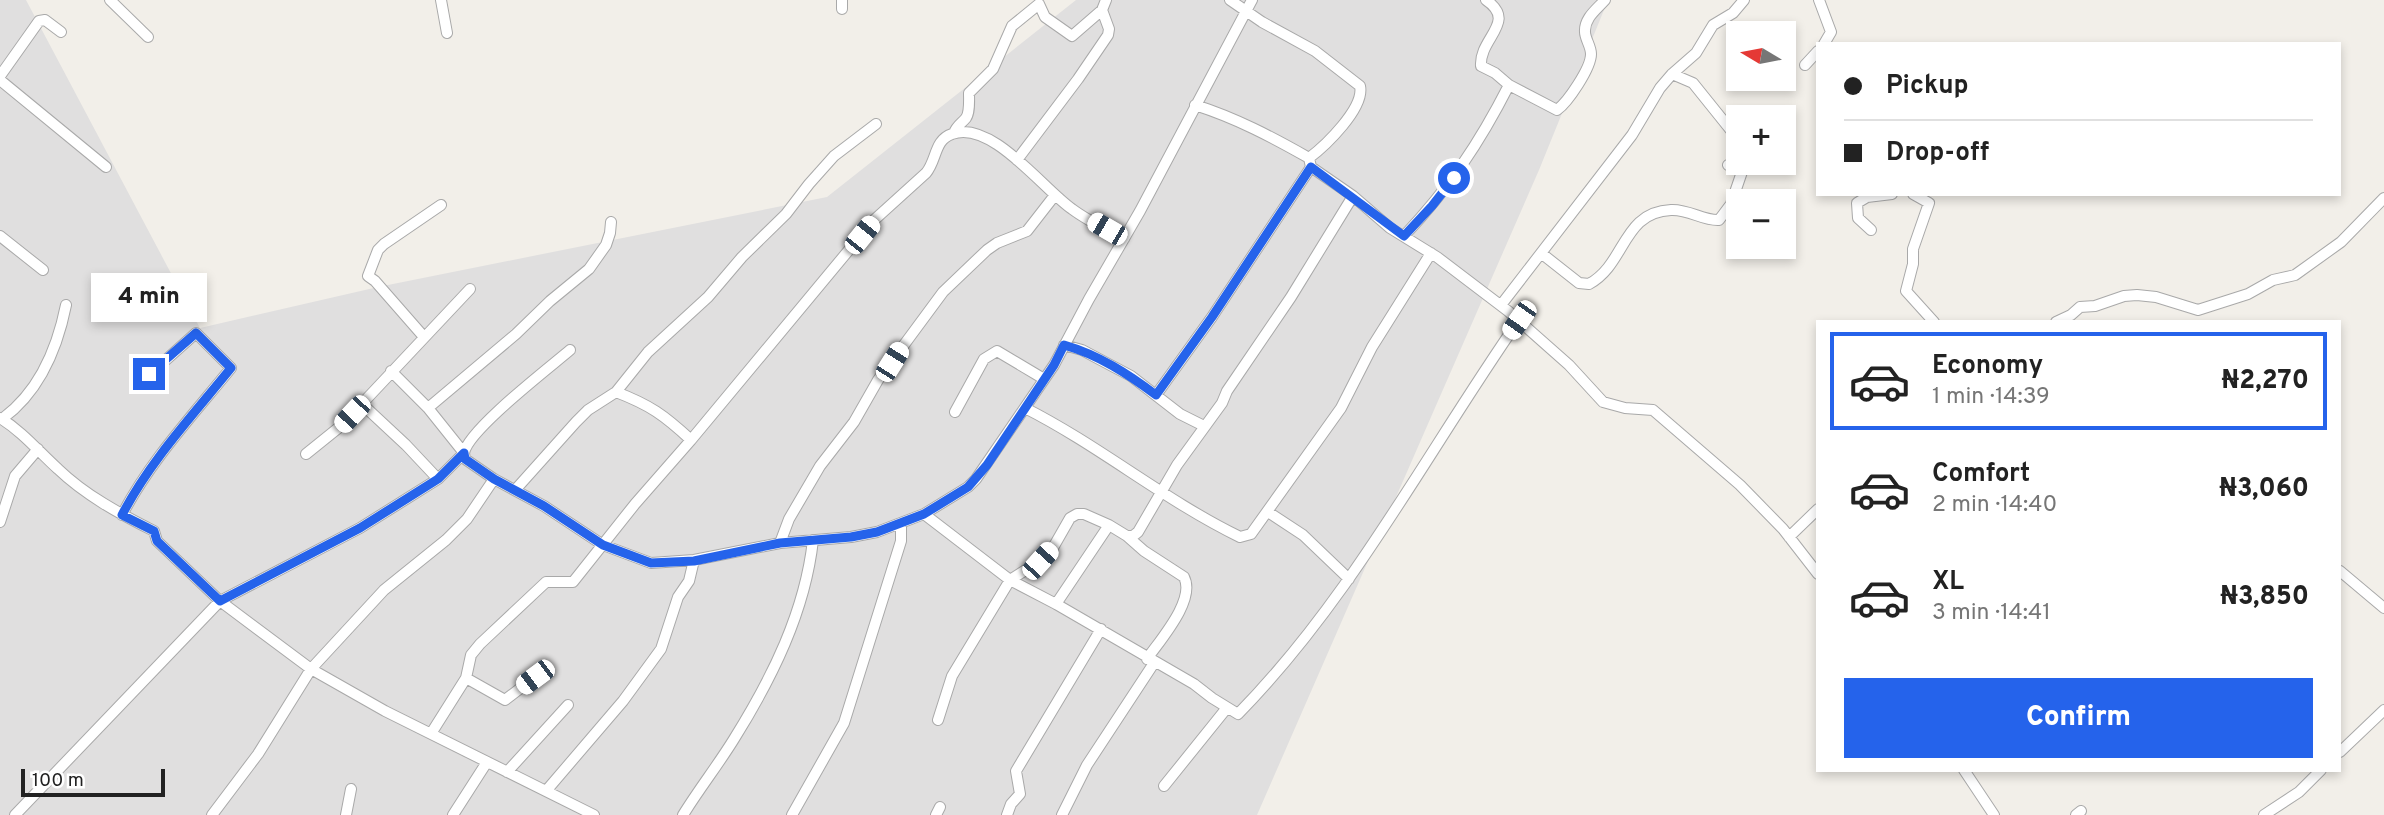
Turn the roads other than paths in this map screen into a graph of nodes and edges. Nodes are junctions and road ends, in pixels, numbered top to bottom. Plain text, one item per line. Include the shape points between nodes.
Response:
1 (110, 0) edge
2 (441, 0) edge
3 (1230, 0) edge
4 (1252, 0) edge
5 (1486, 0) edge
6 (1605, 0) edge
7 (1744, 0) edge
8 (1819, 0) edge
9 (1104, 5) edge
10 (1246, 12) junction
11 (61, 32) dead end
12 (447, 33) dead end
13 (148, 37) dead end
14 (1825, 42) edge
15 (1816, 53) edge
16 (1805, 65) dead end
17 (1672, 74) junction
18 (0, 78) edge
19 (1509, 85) junction
20 (1195, 105) junction
21 (876, 124) dead end
22 (1726, 124) edge
23 (954, 133) junction
24 (1017, 160) junction
25 (1310, 163) junction
26 (106, 167) dead end
27 (1741, 175) edge
28 (1055, 195) junction
29 (1353, 196) junction
30 (1875, 196) edge
31 (1916, 196) edge
32 (2384, 198) edge
33 (441, 205) dead end
34 (611, 222) dead end
35 (1871, 230) dead end
36 (0, 236) edge
37 (1404, 236) junction
38 (1124, 239) junction
39 (1431, 253) junction
40 (1541, 253) junction
41 (43, 270) dead end
42 (470, 289) dead end
43 (66, 305) dead end
44 (1501, 305) junction
45 (1519, 320) junction
46 (1932, 320) edge
47 (2060, 320) edge
48 (424, 337) junction
49 (1064, 345) junction
50 (570, 350) dead end
51 (391, 371) junction
52 (149, 374) dead end
53 (1044, 379) junction
54 (616, 392) junction
55 (1156, 395) junction
56 (362, 404) junction
57 (428, 408) junction
58 (1025, 408) junction
59 (955, 412) dead end
60 (1, 419) edge
61 (1204, 426) junction
62 (691, 440) junction
63 (38, 449) junction
64 (464, 453) junction
65 (306, 454) dead end
66 (438, 479) junction
67 (494, 479) junction
68 (516, 489) junction
69 (1161, 494) junction
70 (1816, 511) edge
71 (1268, 512) junction
72 (924, 514) junction
73 (122, 515) junction
74 (0, 522) edge
75 (901, 523) junction
76 (1109, 525) junction
77 (1127, 536) junction
78 (1789, 537) junction
79 (813, 540) junction
80 (780, 543) junction
81 (603, 545) junction
82 (694, 561) junction
83 (1816, 572) edge
84 (2341, 572) edge
85 (1349, 579) junction
86 (1010, 580) junction
87 (220, 601) junction
88 (1056, 604) junction
89 (2384, 608) edge
90 (1101, 629) junction
91 (1151, 661) junction
92 (311, 669) junction
93 (535, 677) dead end
94 (466, 678) junction
95 (568, 705) dead end
96 (1226, 709) junction
97 (2384, 710) edge
98 (938, 720) dead end
99 (432, 732) junction
100 (2341, 751) edge
101 (487, 762) junction
102 (507, 772) junction
103 (1965, 772) edge
104 (2319, 772) edge
105 (1164, 786) dead end
106 (351, 789) dead end
107 (546, 791) junction
108 (15, 815) edge
109 (212, 815) edge
110 (346, 815) edge
111 (453, 815) edge
112 (594, 815) edge
113 (683, 815) edge
114 (792, 815) edge
115 (1007, 815) edge
116 (1062, 815) edge
117 (1994, 815) edge
118 (2264, 815) edge

1 - 13 street
2 - 12 street
3 - 10 street
4 - 10 street
5 - 19 street via 1499,20 1483,47 1481,66
6 - 19 street via 1590,16 1585,33 1591,55 1568,102 1557,110
7 - 17 street via 1713,25 1696,53
8 - 14 street via 1831,32
9 - 23 street via 1072,36 1045,17 1039,4 1012,26 993,69 969,93 966,118
9 - 24 street via 1108,35
10 - 20 street
10 - 25 street via 1315,51 1360,86 1360,97 1339,131
11 - 18 street via 40,20
15 - 16 street
17 - 22 street via 1693,83
17 - 40 street via 1633,135
18 - 26 street
19 - 37 street via 1472,152
20 - 25 street via 1248,125
20 - 38 street
21 - 54 street via 834,156 786,214 708,297 648,352
23 - 24 street via 981,135
23 - 62 street via 937,145 926,173 873,221
24 - 28 street
25 - 29 street
25 - 55 street via 1212,317
27 - 40 street via 1731,204 1719,220 1686,211 1650,214 1635,225 1619,253 1589,284 1578,283
28 - 38 street
28 - 80 street via 1027,231 987,250 943,292 820,466
29 - 37 street
29 - 61 street
30 - 35 street via 1857,202 1857,218
31 - 46 street via 1930,204 1913,249 1906,291
32 - 47 street via 2341,242 2295,275 2273,280 2248,294 2198,310 2156,298 2124,296 2080,307
33 - 48 street via 384,244 368,276
34 - 57 street via 606,245 589,269
36 - 41 street
37 - 39 street
38 - 49 street
39 - 44 street
39 - 71 street via 1372,347 1341,408
40 - 44 street
42 - 48 street
43 - 60 street via 60,336 48,362 19,407
44 - 45 street
45 - 78 street via 1603,402 1653,410 1740,485
45 - 85 street
48 - 51 street
49 - 53 street
49 - 55 street via 1131,376
50 - 64 street via 468,441
51 - 56 street
51 - 57 street
52 - 73 street via 196,333 231,368 139,485
53 - 58 street
53 - 59 street via 997,351 984,359
54 - 62 street via 646,403
54 - 68 street via 582,416
55 - 61 street
56 - 65 street
56 - 66 street
57 - 64 street
58 - 69 street via 1091,445
58 - 72 street via 968,487
60 - 63 street
61 - 69 street
62 - 81 street
63 - 73 street via 75,483
63 - 74 street via 15,477
64 - 66 street
64 - 67 street via 465,459
66 - 87 street via 360,528
67 - 68 street
67 - 92 street via 467,519 383,590
68 - 81 street
69 - 71 street via 1240,537 1251,534
69 - 77 street via 1138,532
70 - 78 street
71 - 85 street via 1303,536
72 - 75 street
72 - 86 street
73 - 87 street via 154,531 157,541
75 - 79 street via 864,535
75 - 114 street via 901,541 844,723
76 - 77 street
76 - 86 street via 1077,514 1040,561
76 - 88 street
77 - 91 street via 1187,584 1184,603
78 - 83 street
79 - 80 street
79 - 113 street via 801,603 768,680
80 - 82 street
81 - 82 street via 651,563
81 - 94 street via 573,582 546,582 480,643 471,655
82 - 107 street via 661,649
84 - 89 street
85 - 96 street via 1258,694 1238,715
86 - 88 street
86 - 98 street via 952,676
87 - 92 street
87 - 108 street
88 - 90 street
90 - 91 street
90 - 115 street via 1016,771 1020,794
91 - 96 street via 1195,684
91 - 116 street
92 - 99 street
92 - 109 street via 258,754
93 - 94 street via 505,700
94 - 99 street
95 - 102 street
96 - 105 street
97 - 100 street
99 - 101 street
101 - 102 street
101 - 111 street
102 - 107 street
103 - 117 street
104 - 118 street via 2300,792
106 - 110 street
107 - 112 street

